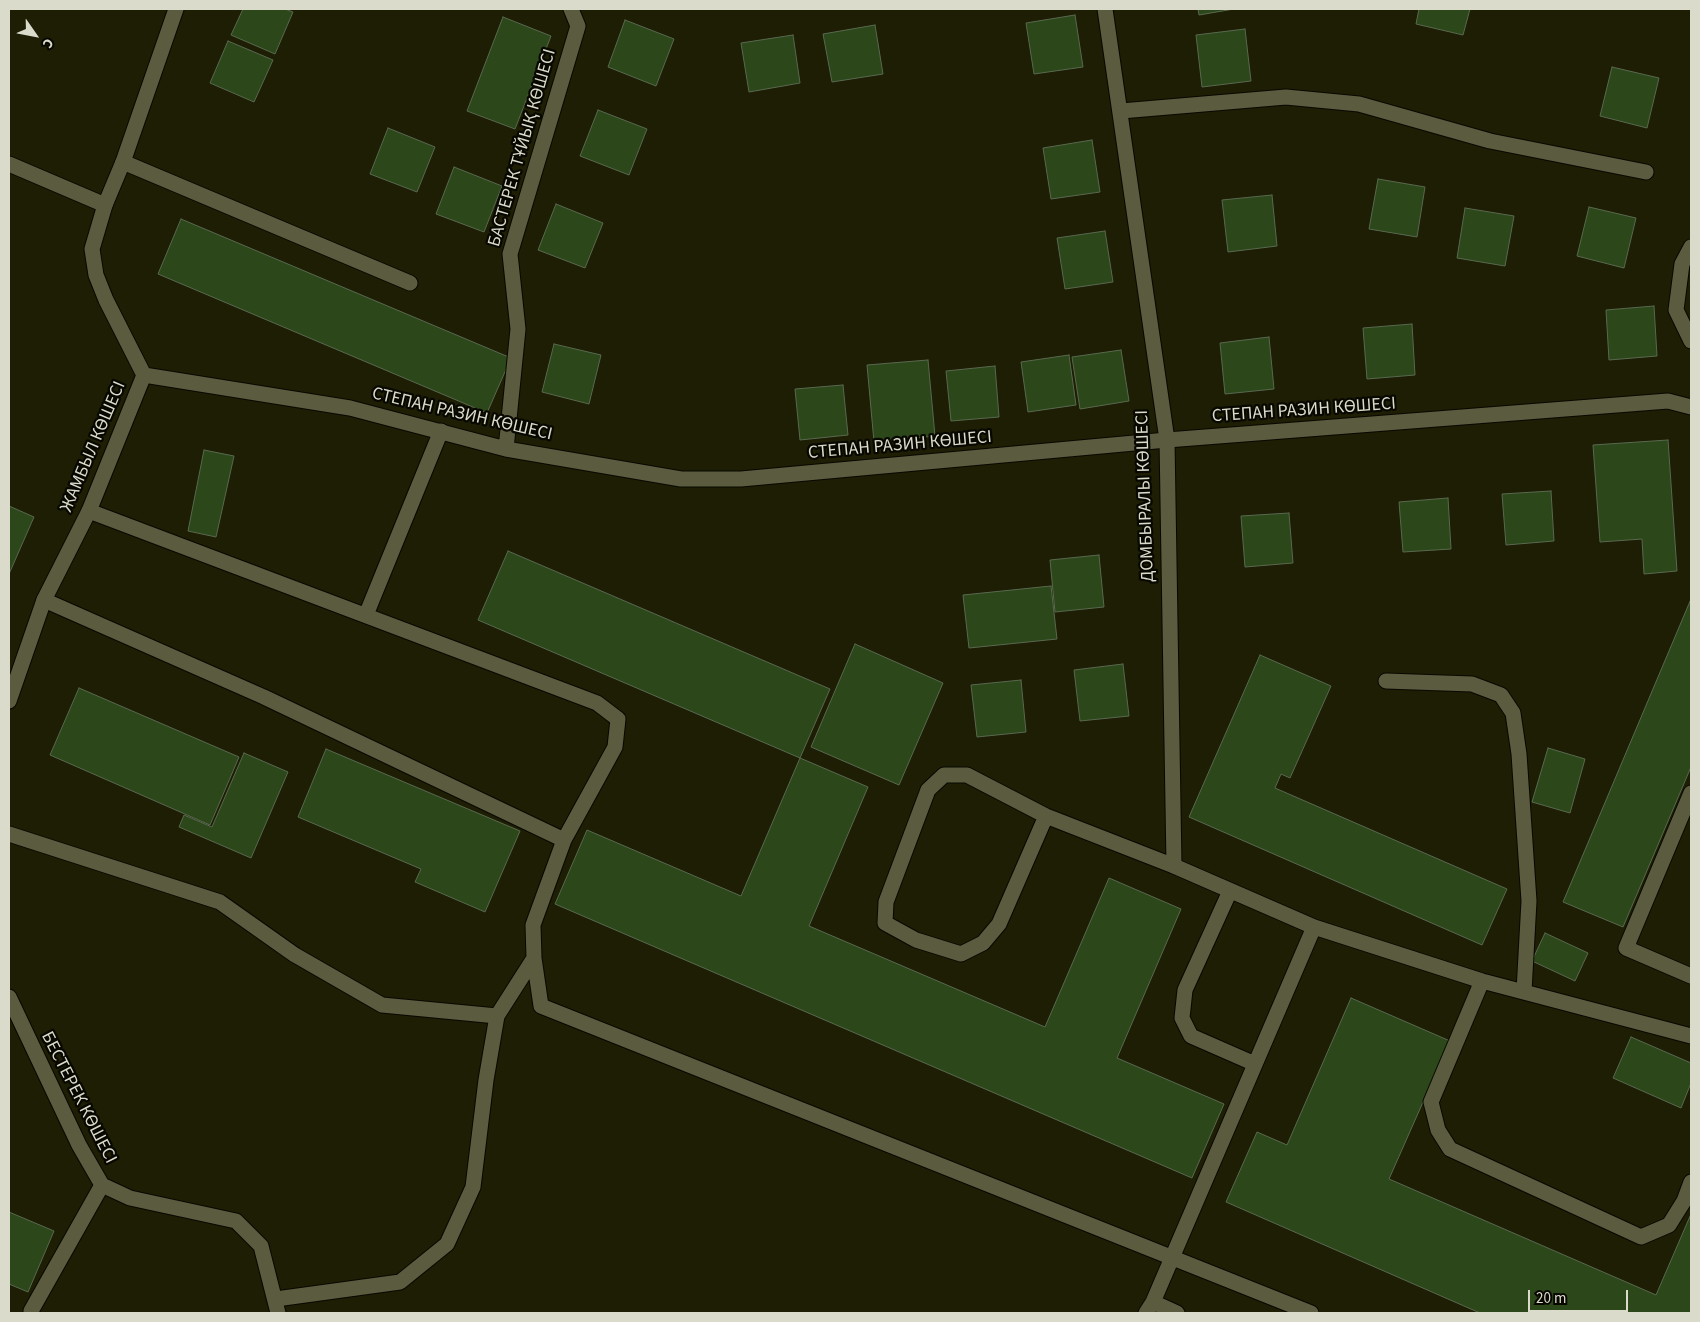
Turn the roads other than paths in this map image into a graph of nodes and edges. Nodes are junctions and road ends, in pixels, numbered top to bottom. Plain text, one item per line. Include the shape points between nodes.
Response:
1 (176, 9) edge
2 (571, 9) edge
3 (1105, 9) edge
4 (1121, 111) junction
5 (123, 162) junction
6 (9, 164) edge
7 (1646, 172) dead end
8 (105, 205) junction
9 (1691, 247) edge
10 (410, 283) dead end
11 (1691, 341) edge
12 (144, 375) junction
13 (1691, 407) edge
14 (441, 432) junction
15 (1167, 440) junction
16 (506, 449) junction
17 (90, 510) junction
18 (44, 600) junction
19 (366, 615) junction
20 (1386, 681) dead end
21 (9, 701) edge
22 (1691, 793) edge
23 (1046, 816) junction
24 (9, 834) edge
25 (564, 840) junction
26 (1174, 866) junction
27 (1230, 891) junction
28 (1314, 927) junction
29 (534, 958) junction
30 (1691, 976) edge
31 (1482, 981) junction
32 (1524, 991) junction
33 (9, 997) edge
34 (497, 1016) junction
35 (1691, 1036) edge
36 (1255, 1064) junction
37 (1691, 1182) edge
38 (102, 1185) junction
39 (1171, 1258) junction
40 (277, 1306) edge
41 (1150, 1308) edge
42 (31, 1311) dead end
43 (1177, 1313) edge
44 (1310, 1313) edge

1 - 5 street, ЖАМБЫЛ КӨШЕСІ
2 - 16 street, БАСТЕРЕК ТҰЙЫҚ КӨШЕСІ via 578,26 510,254 518,329
3 - 4 street, ДОМБЫРАЛЫ КӨШЕСІ
4 - 7 street via 1286,97 1359,104 1490,141
4 - 15 street, ДОМБЫРАЛЫ КӨШЕСІ
5 - 8 street, ЖАМБЫЛ КӨШЕСІ
5 - 10 street
6 - 8 street
8 - 12 street, ЖАМБЫЛ КӨШЕСІ via 92,250 96,275
9 - 11 street via 1682,264 1676,310
12 - 14 street, СТЕПАН РАЗИН КӨШЕСІ via 350,408
12 - 17 street, ЖАМБЫЛ КӨШЕСІ
13 - 15 street, СТЕПАН РАЗИН КӨШЕСІ via 1668,401
14 - 16 street, СТЕПАН РАЗИН КӨШЕСІ
14 - 19 street
15 - 16 street, СТЕПАН РАЗИН КӨШЕСІ via 740,479 681,479
15 - 26 street, ДОМБЫРАЛЫ КӨШЕСІ
17 - 18 street, ЖАМБЫЛ КӨШЕСІ
17 - 19 street
18 - 21 street, ЖАМБЫЛ КӨШЕСІ
18 - 25 street via 264,697
19 - 25 street via 597,703 618,719 615,747
20 - 32 street via 1472,684 1501,695 1513,713 1519,754 1529,901
22 - 30 street via 1626,948
23 - 23 street via 967,775 944,775 928,790 886,902 885,923 916,940 961,954 983,944 999,924
23 - 26 street
24 - 34 street via 220,902 295,955 382,1005
25 - 29 street via 533,925
26 - 27 street
27 - 28 street
27 - 36 street via 1185,990 1182,1018 1190,1036
28 - 31 street
28 - 36 street
29 - 34 street
29 - 39 street via 541,1006
31 - 32 street
31 - 37 street via 1431,1102 1438,1130 1450,1149 1641,1237 1669,1225
32 - 35 street
33 - 38 street, БЕСТЕРЕК КӨШЕСІ via 79,1145
34 - 40 street via 473,1187 447,1244 400,1282
36 - 39 street
38 - 40 street, БЕСТЕРЕК КӨШЕСІ via 130,1198 236,1221 261,1246
38 - 42 street
39 - 41 street
39 - 44 street
41 - 43 street

